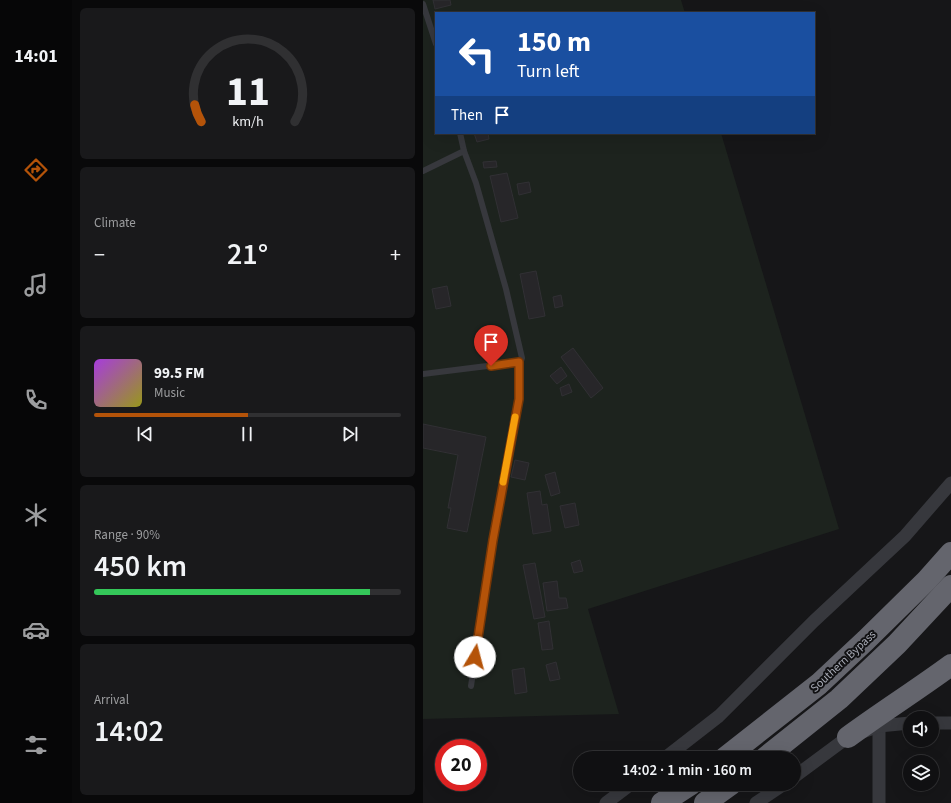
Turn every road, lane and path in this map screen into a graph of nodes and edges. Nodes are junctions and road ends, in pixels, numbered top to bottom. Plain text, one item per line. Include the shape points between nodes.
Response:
1 (423, 4) edge
2 (435, 41) edge
3 (460, 134) edge
4 (464, 151) junction
5 (423, 171) edge
6 (519, 362) junction
7 (423, 374) edge
8 (951, 483) edge
9 (951, 553) edge
10 (951, 586) edge
11 (951, 665) edge
12 (471, 686) dead end
13 (939, 723) edge
14 (951, 723) edge
15 (903, 724) edge
16 (879, 726) junction
17 (848, 737) junction
18 (674, 751) edge
19 (734, 751) edge
20 (774, 751) edge
21 (801, 772) edge
22 (622, 791) edge
23 (680, 791) edge
24 (721, 791) edge
25 (774, 791) edge
26 (606, 803) edge
27 (662, 803) edge
28 (705, 803) edge
29 (756, 803) edge
30 (879, 803) edge

1 - 2 lane
3 - 4 lane
4 - 5 lane
4 - 6 lane via 476,183 506,290 522,358
6 - 7 lane
6 - 12 lane via 519,399 493,540
8 - 18 street via 905,536 814,621 719,716
9 - 19 highway, Southern Bypass via 927,580 819,684
10 - 20 highway, Southern Bypass via 897,644 839,699
11 - 17 highway
13 - 14 street
15 - 16 street
16 - 17 street
16 - 30 street
17 - 21 street
22 - 26 street
23 - 27 highway
24 - 28 highway
25 - 29 street

